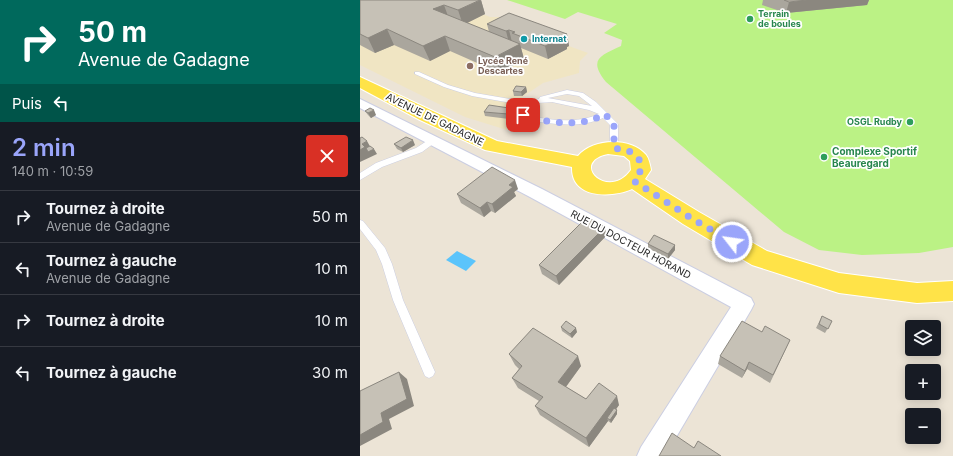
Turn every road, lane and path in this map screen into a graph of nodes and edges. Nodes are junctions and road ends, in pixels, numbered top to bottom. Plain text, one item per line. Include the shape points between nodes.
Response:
1 (417, 73) dead end
2 (360, 82) edge
3 (537, 100) junction
4 (360, 103) edge
5 (527, 104) junction
6 (602, 112) junction
7 (433, 141) junction
8 (614, 148) junction
9 (582, 163) junction
10 (360, 177) edge
11 (634, 181) junction
12 (360, 223) edge
13 (953, 291) edge
14 (428, 372) dead end
15 (650, 456) edge

1 - 5 lane via 474,95
2 - 9 main road, AVENUE DE GADAGNE via 492,146
3 - 5 lane
3 - 6 lane via 574,103
3 - 6 lane via 558,92 576,94 591,99
4 - 7 street, RUE DU DOCTEUR HORAND
5 - 6 lane via 523,115 526,118 569,124 582,123
6 - 8 lane via 614,124
7 - 10 lane via 419,150 379,165
7 - 15 street, RUE DU DOCTEUR HORAND via 744,304
8 - 9 main road via 597,151
8 - 11 main road via 629,151 639,159 641,170
9 - 11 main road via 581,174 589,183 596,186 612,189
11 - 13 main road via 760,258 839,283 917,293
12 - 14 lane via 380,248

